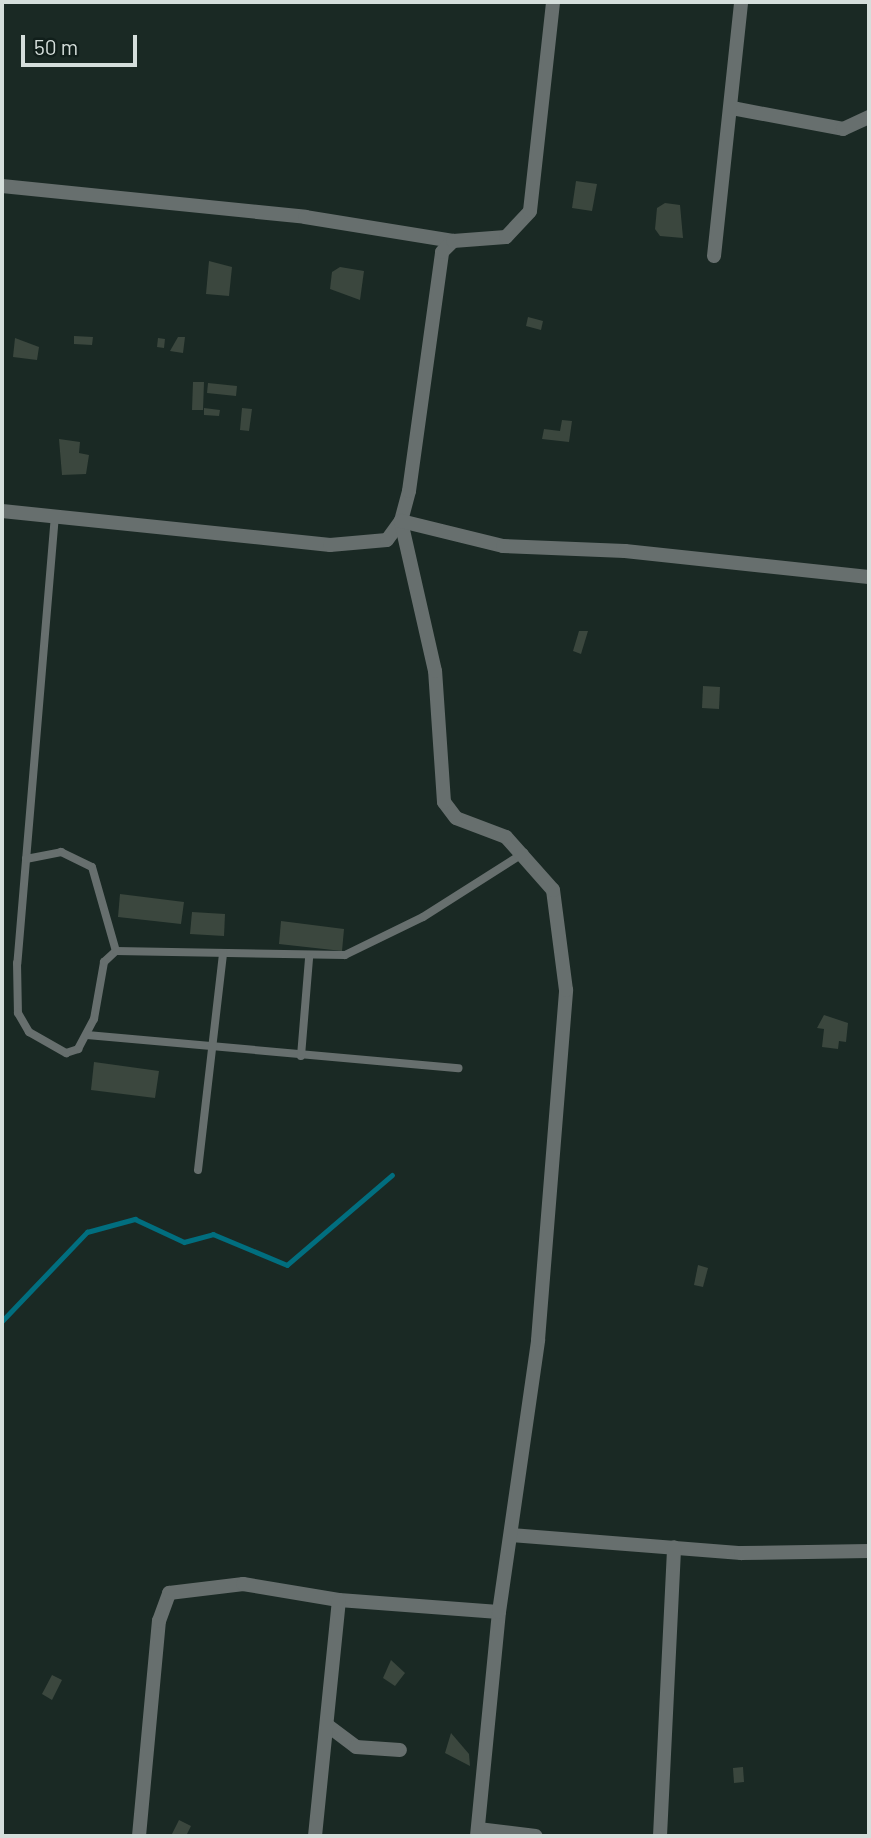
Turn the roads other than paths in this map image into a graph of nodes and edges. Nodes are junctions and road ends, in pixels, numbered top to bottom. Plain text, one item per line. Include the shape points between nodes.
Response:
1 (553, 2) edge
2 (741, 2) edge
3 (732, 108) junction
4 (869, 117) edge
5 (2, 186) edge
6 (453, 241) junction
7 (714, 256) dead end
8 (2, 511) edge
9 (55, 515) junction
10 (401, 521) junction
11 (869, 577) edge
12 (524, 853) junction
13 (26, 859) junction
14 (116, 951) junction
15 (223, 953) junction
16 (309, 958) junction
17 (87, 1034) junction
18 (213, 1049) junction
19 (301, 1056) junction
20 (460, 1068) dead end
21 (198, 1170) dead end
22 (511, 1535) junction
23 (674, 1547) junction
24 (869, 1551) edge
25 (339, 1600) junction
26 (499, 1612) junction
27 (327, 1725) junction
28 (400, 1750) dead end
29 (477, 1833) edge
30 (139, 1836) edge
31 (315, 1836) edge
32 (536, 1836) edge
33 (660, 1836) edge

1 - 6 street via 530,211 502,239
2 - 3 street
3 - 4 street via 843,130
3 - 7 street
5 - 6 street via 305,217
6 - 10 street via 442,252 434,288
8 - 9 street
9 - 10 street via 359,547 387,540
9 - 13 lane
10 - 11 street via 503,545 625,551
10 - 12 street via 435,671 444,802 456,818 506,837
12 - 16 lane via 362,950
12 - 22 street via 560,907 566,1006 538,1340
13 - 14 lane via 61,852 93,867
13 - 17 lane via 18,1013 30,1032 66,1053 75,1052
14 - 15 lane
14 - 17 lane via 104,961
15 - 16 lane
15 - 18 lane
16 - 19 lane
17 - 18 lane
18 - 19 lane
18 - 21 lane
19 - 20 lane
22 - 23 street
22 - 26 street
23 - 24 street via 741,1553
23 - 33 street
25 - 26 street
25 - 27 street
25 - 30 street via 224,1583 184,1587 163,1599
26 - 29 street
27 - 28 street via 356,1746
27 - 31 street
29 - 32 street

